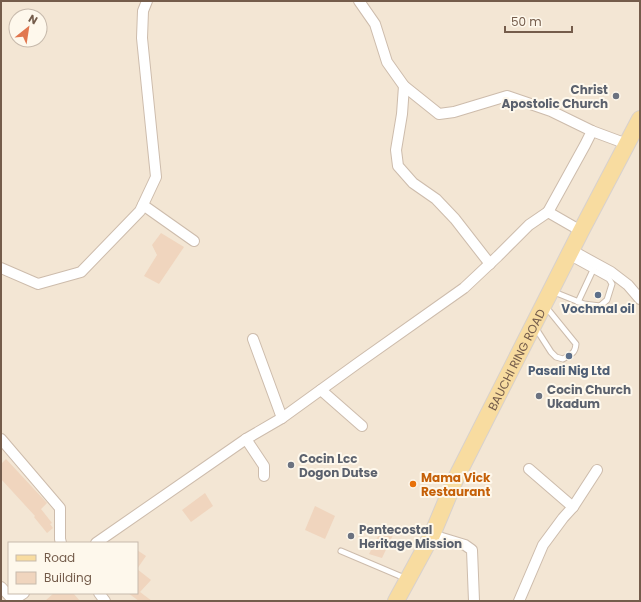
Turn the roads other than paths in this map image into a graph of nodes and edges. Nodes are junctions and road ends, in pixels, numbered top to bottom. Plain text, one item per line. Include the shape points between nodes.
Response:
1 (147, 1) edge
2 (359, 1) edge
3 (404, 86) junction
4 (640, 119) edge
5 (592, 131) junction
6 (627, 144) junction
7 (143, 205) junction
8 (548, 212) junction
9 (581, 231) junction
10 (194, 241) dead end
11 (570, 253) junction
12 (490, 264) junction
13 (1, 268) edge
14 (593, 270) junction
15 (551, 290) junction
16 (640, 299) edge
17 (578, 302) junction
18 (544, 305) junction
19 (534, 325) junction
20 (253, 339) dead end
21 (322, 390) junction
22 (282, 418) junction
23 (362, 426) dead end
24 (1, 439) edge
25 (246, 439) junction
26 (529, 469) dead end
27 (597, 470) dead end
28 (264, 476) dead end
29 (573, 507) junction
30 (432, 535) junction
31 (61, 542) edge
32 (97, 542) edge
33 (341, 551) dead end
34 (408, 579) junction
35 (1, 587) edge
36 (23, 594) edge
37 (13, 601) edge
38 (396, 601) edge
39 (474, 601) edge
40 (518, 601) edge

1 - 7 street via 143,11 142,38 156,177
2 - 3 street via 375,24 388,62
3 - 5 street via 439,114 507,96 551,111
3 - 12 street via 396,150 398,166 413,183 436,198
4 - 6 main road, BAUCHI RING ROAD
5 - 6 street
5 - 8 street
6 - 9 main road, BAUCHI RING ROAD
7 - 10 street
7 - 13 street via 81,272 38,284
8 - 9 street
8 - 12 street via 529,225
9 - 11 main road, BAUCHI RING ROAD
11 - 14 lane
11 - 15 main road, BAUCHI RING ROAD
11 - 16 street via 611,272 628,285
12 - 21 street via 464,288
14 - 17 lane
14 - 17 lane via 609,279 612,284 607,300 600,306
15 - 17 lane
15 - 18 main road, BAUCHI RING ROAD
18 - 19 main road, BAUCHI RING ROAD
18 - 19 lane via 576,344 575,350 563,358 556,357
19 - 30 main road, BAUCHI RING ROAD via 455,480
20 - 22 street
21 - 22 street
21 - 23 street
22 - 25 street
24 - 31 street via 60,508
25 - 28 street via 264,466
25 - 32 street
26 - 29 street
27 - 29 street
29 - 40 street via 543,546
30 - 34 main road, BAUCHI RING ROAD
30 - 39 street via 465,545 472,550
33 - 34 lane
34 - 38 main road, BAUCHI RING ROAD
35 - 37 street
36 - 37 street

